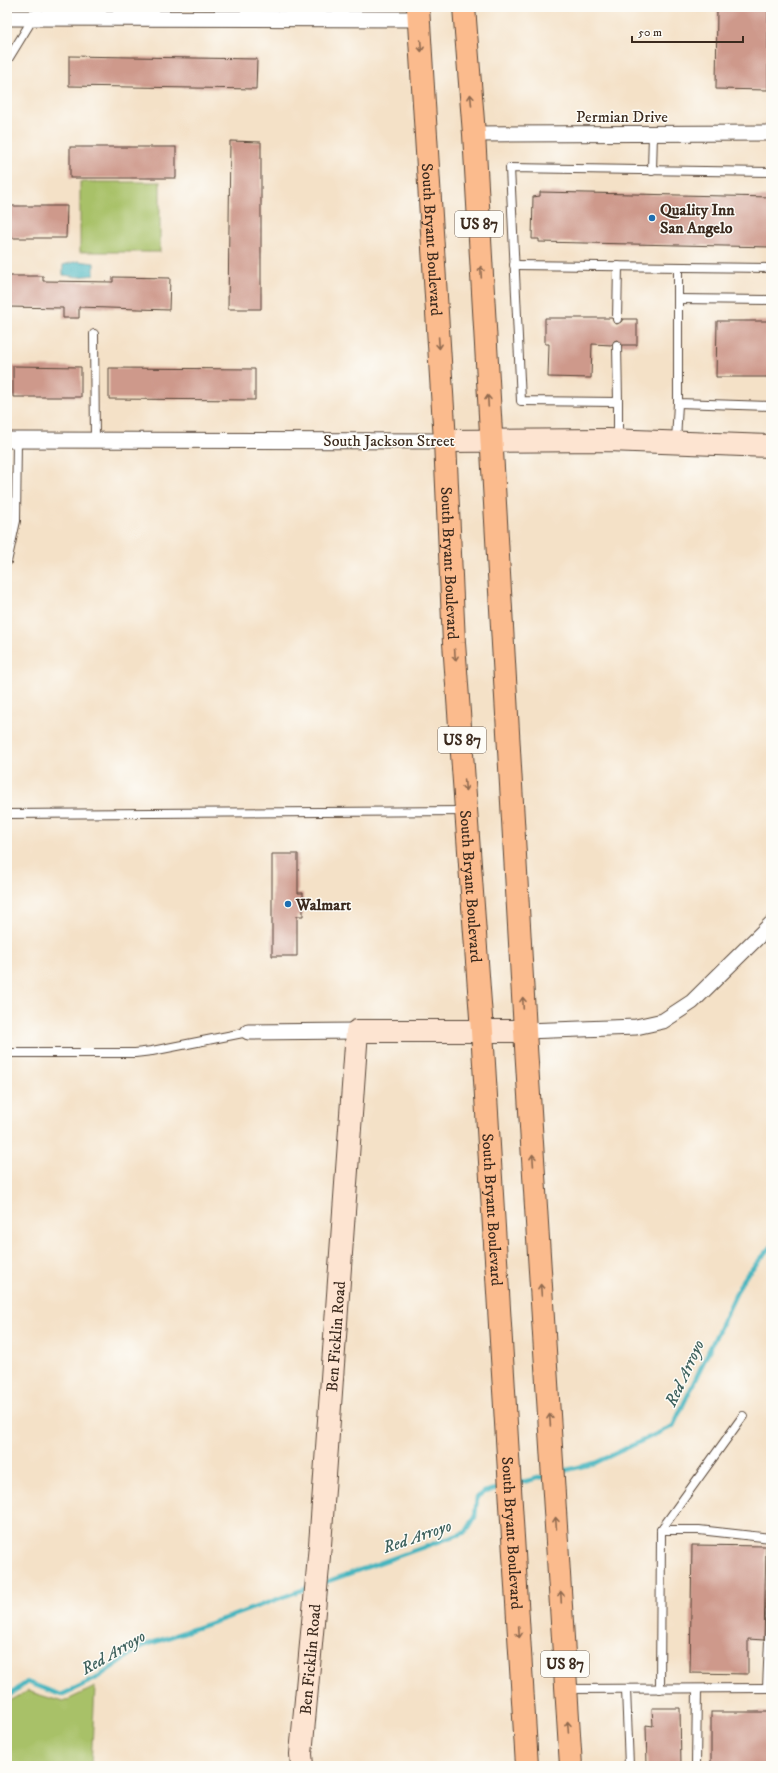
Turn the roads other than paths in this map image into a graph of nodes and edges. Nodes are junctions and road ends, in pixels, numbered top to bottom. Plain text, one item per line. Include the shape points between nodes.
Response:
1 (464, 7) edge
2 (37, 13) edge
3 (418, 13) edge
4 (7, 18) edge
5 (7, 61) edge
6 (653, 133) junction
7 (771, 133) edge
8 (474, 134) junction
9 (652, 171) junction
10 (771, 172) edge
11 (514, 265) junction
12 (618, 266) junction
13 (678, 267) junction
14 (771, 268) edge
15 (678, 299) junction
16 (771, 300) edge
17 (618, 319) dead end
18 (94, 334) dead end
19 (617, 345) dead end
20 (618, 402) junction
21 (678, 403) junction
22 (771, 406) edge
23 (12, 440) edge
24 (95, 440) junction
25 (490, 440) junction
26 (618, 440) junction
27 (445, 441) junction
28 (676, 442) junction
29 (771, 446) edge
30 (7, 562) edge
31 (467, 811) junction
32 (7, 814) edge
33 (771, 924) edge
34 (357, 1031) junction
35 (482, 1031) junction
36 (525, 1031) junction
37 (248, 1032) joint
38 (7, 1053) edge
39 (744, 1416) dead end
40 (661, 1530) junction
41 (771, 1538) edge
42 (771, 1592) edge
43 (697, 1688) junction
44 (769, 1688) edge
45 (626, 1689) junction
46 (660, 1689) junction
47 (566, 1690) junction
48 (302, 1766) edge
49 (527, 1766) edge
50 (571, 1766) edge
51 (629, 1766) edge
52 (696, 1766) edge

8 -> 1 main road, US 87
2 - 3 street
2 - 4 street
2 - 5 lane
3 -> 27 main road, South Bryant Boulevard / US 87
6 - 7 street, Permian Drive
6 - 8 street, Permian Drive
6 - 9 lane
25 -> 8 main road, US 87
9 - 10 lane
9 - 11 lane via 510,168
11 - 12 lane
11 - 20 lane via 521,401
12 - 13 lane
12 - 17 lane
13 - 14 lane
13 - 15 lane
15 - 16 lane
15 - 21 lane
18 - 24 lane
19 - 20 lane
20 - 26 lane
21 - 22 lane
21 - 28 lane
23 - 24 street, South Jackson Street
23 - 30 lane via 16,521
24 - 27 street, South Jackson Street
25 - 26 street, South Jackson Street
25 - 27 street, South Jackson Street
36 -> 25 main road, US 87
26 - 28 street, South Jackson Street
27 -> 31 main road, South Bryant Boulevard / US 87 via 454,643
28 - 29 street, South Jackson Street
31 - 32 lane
31 - 35 main road, South Bryant Boulevard / US 87
33 - 36 street via 692,1002 663,1021 636,1026
34 - 35 street
34 - 37 street
34 - 48 street, Ben Ficklin Road via 320,1545 300,1754
35 - 36 street
35 -> 49 main road, South Bryant Boulevard / US 87
47 -> 36 main road, US 87
37 - 38 lane via 141,1052
39 - 40 lane
40 - 41 lane via 699,1530
40 - 46 lane
42 - 44 lane
43 - 44 lane
43 - 46 lane
43 - 52 lane
45 - 46 lane
45 - 47 lane
45 - 51 lane
50 -> 47 main road, US 87

